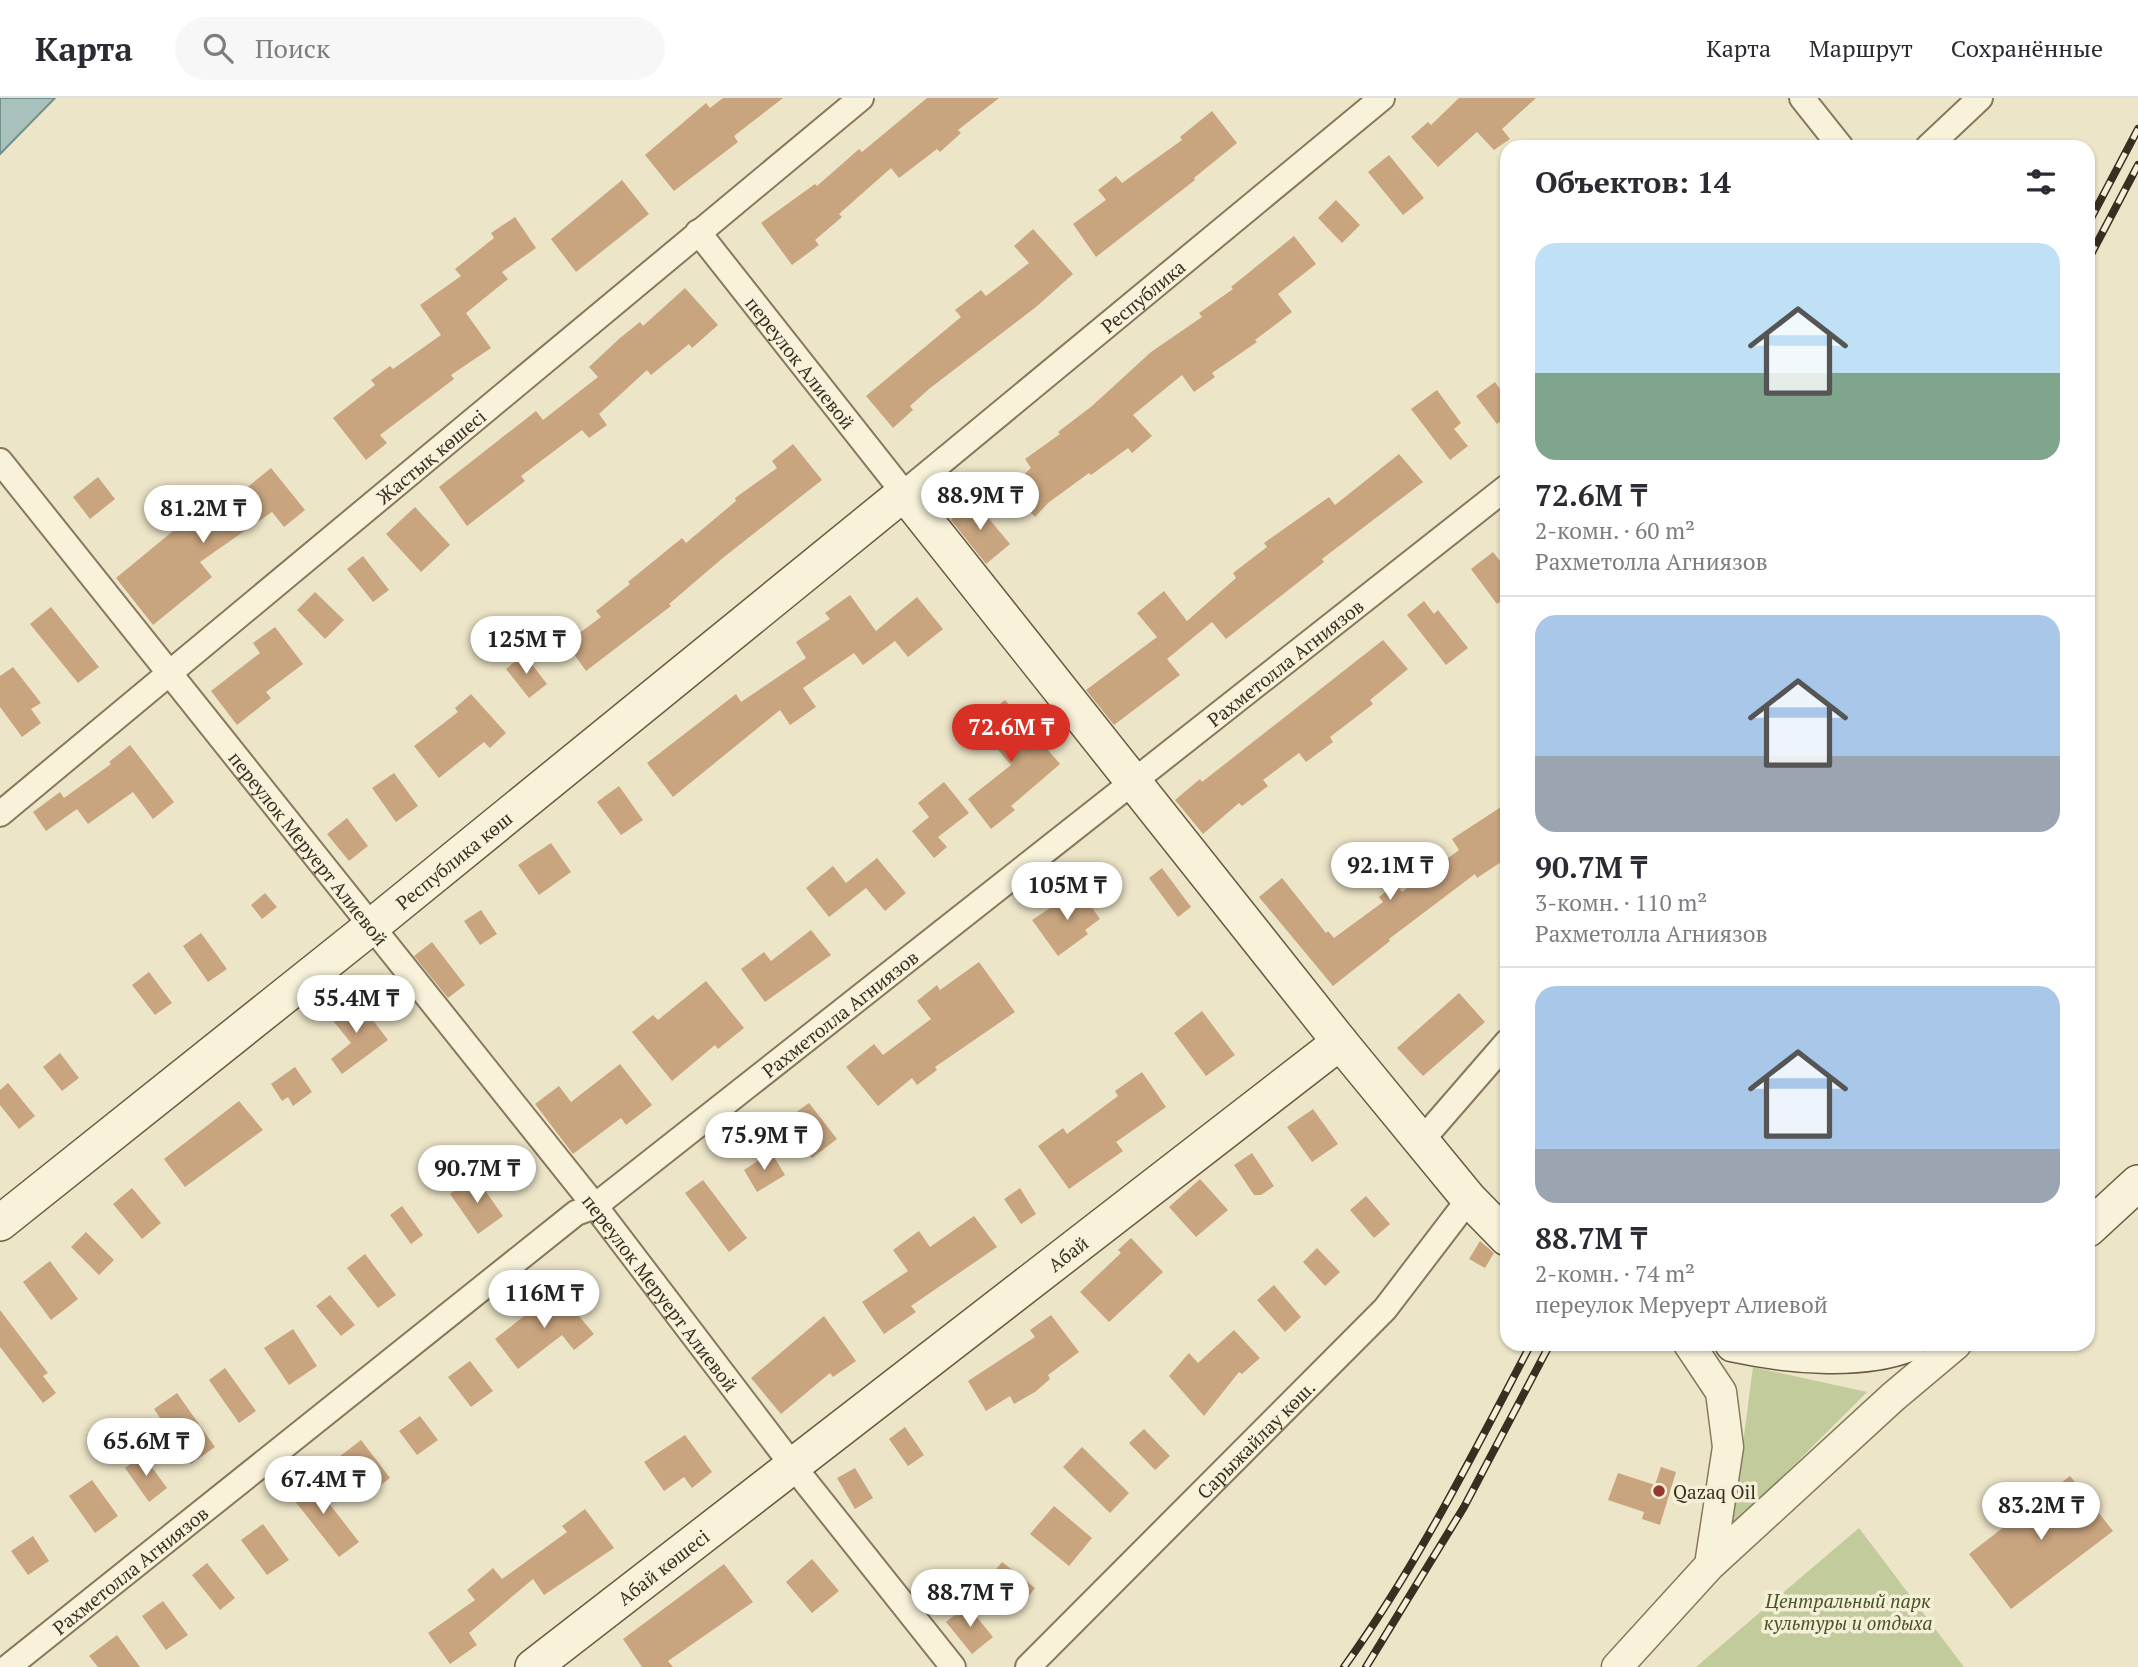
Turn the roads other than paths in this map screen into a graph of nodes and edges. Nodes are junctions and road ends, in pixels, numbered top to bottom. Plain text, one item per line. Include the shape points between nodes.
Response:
1 (861, 98) edge
2 (1382, 98) edge
3 (1802, 98) edge
4 (1980, 98) edge
5 (1835, 140) edge
6 (1935, 140) edge
7 (698, 232) junction
8 (0, 461) edge
9 (904, 493) junction
10 (1500, 493) edge
11 (169, 672) junction
12 (1133, 781) junction
13 (0, 814) edge
14 (372, 926) junction
15 (1340, 1042) junction
16 (1500, 1050) edge
17 (1422, 1140) junction
18 (2138, 1183) edge
19 (1469, 1199) junction
20 (595, 1206) junction
21 (0, 1223) edge
22 (2095, 1223) edge
23 (1500, 1231) edge
24 (1694, 1351) edge
25 (1780, 1351) edge
26 (1867, 1351) edge
27 (1948, 1351) edge
28 (793, 1466) junction
29 (1710, 1565) junction
30 (8, 1667) edge
31 (533, 1667) edge
32 (953, 1667) edge
33 (1028, 1667) edge
34 (1617, 1667) edge

1 - 7 street, Жастық көшесі
2 - 9 street, Республика
3 - 5 street
4 - 6 street
7 - 9 street, переулок Алиевой
7 - 11 street, Жастық көшесі
8 - 11 street, переулок Меруерт Алиевой
9 - 12 main road
9 - 14 main road, Республика көш
10 - 12 street, Рахметолла Агниязов
11 - 13 street, Жастық көшесі
11 - 14 street, переулок Меруерт Алиевой
12 - 15 main road
12 - 20 street, Рахметолла Агниязов
14 - 20 street, переулок Меруерт Алиевой
14 - 21 main road, Республика көш
15 - 17 main road
15 - 28 main road, Абай
16 - 17 street
17 - 19 main road
18 - 22 main road
19 - 23 main road
19 - 33 street, Сарыжайлау көш. via 1385,1309
20 - 28 street, переулок Меруерт Алиевой
20 - 30 street, Рахметолла Агниязов via 576,1213
24 - 29 street via 1721,1392 1728,1447
25 - 26 main road via 1838,1356
27 - 29 street
28 - 31 main road, Абай көшесі
28 - 32 street, переулок Меруерт Алиевой
29 - 34 street

